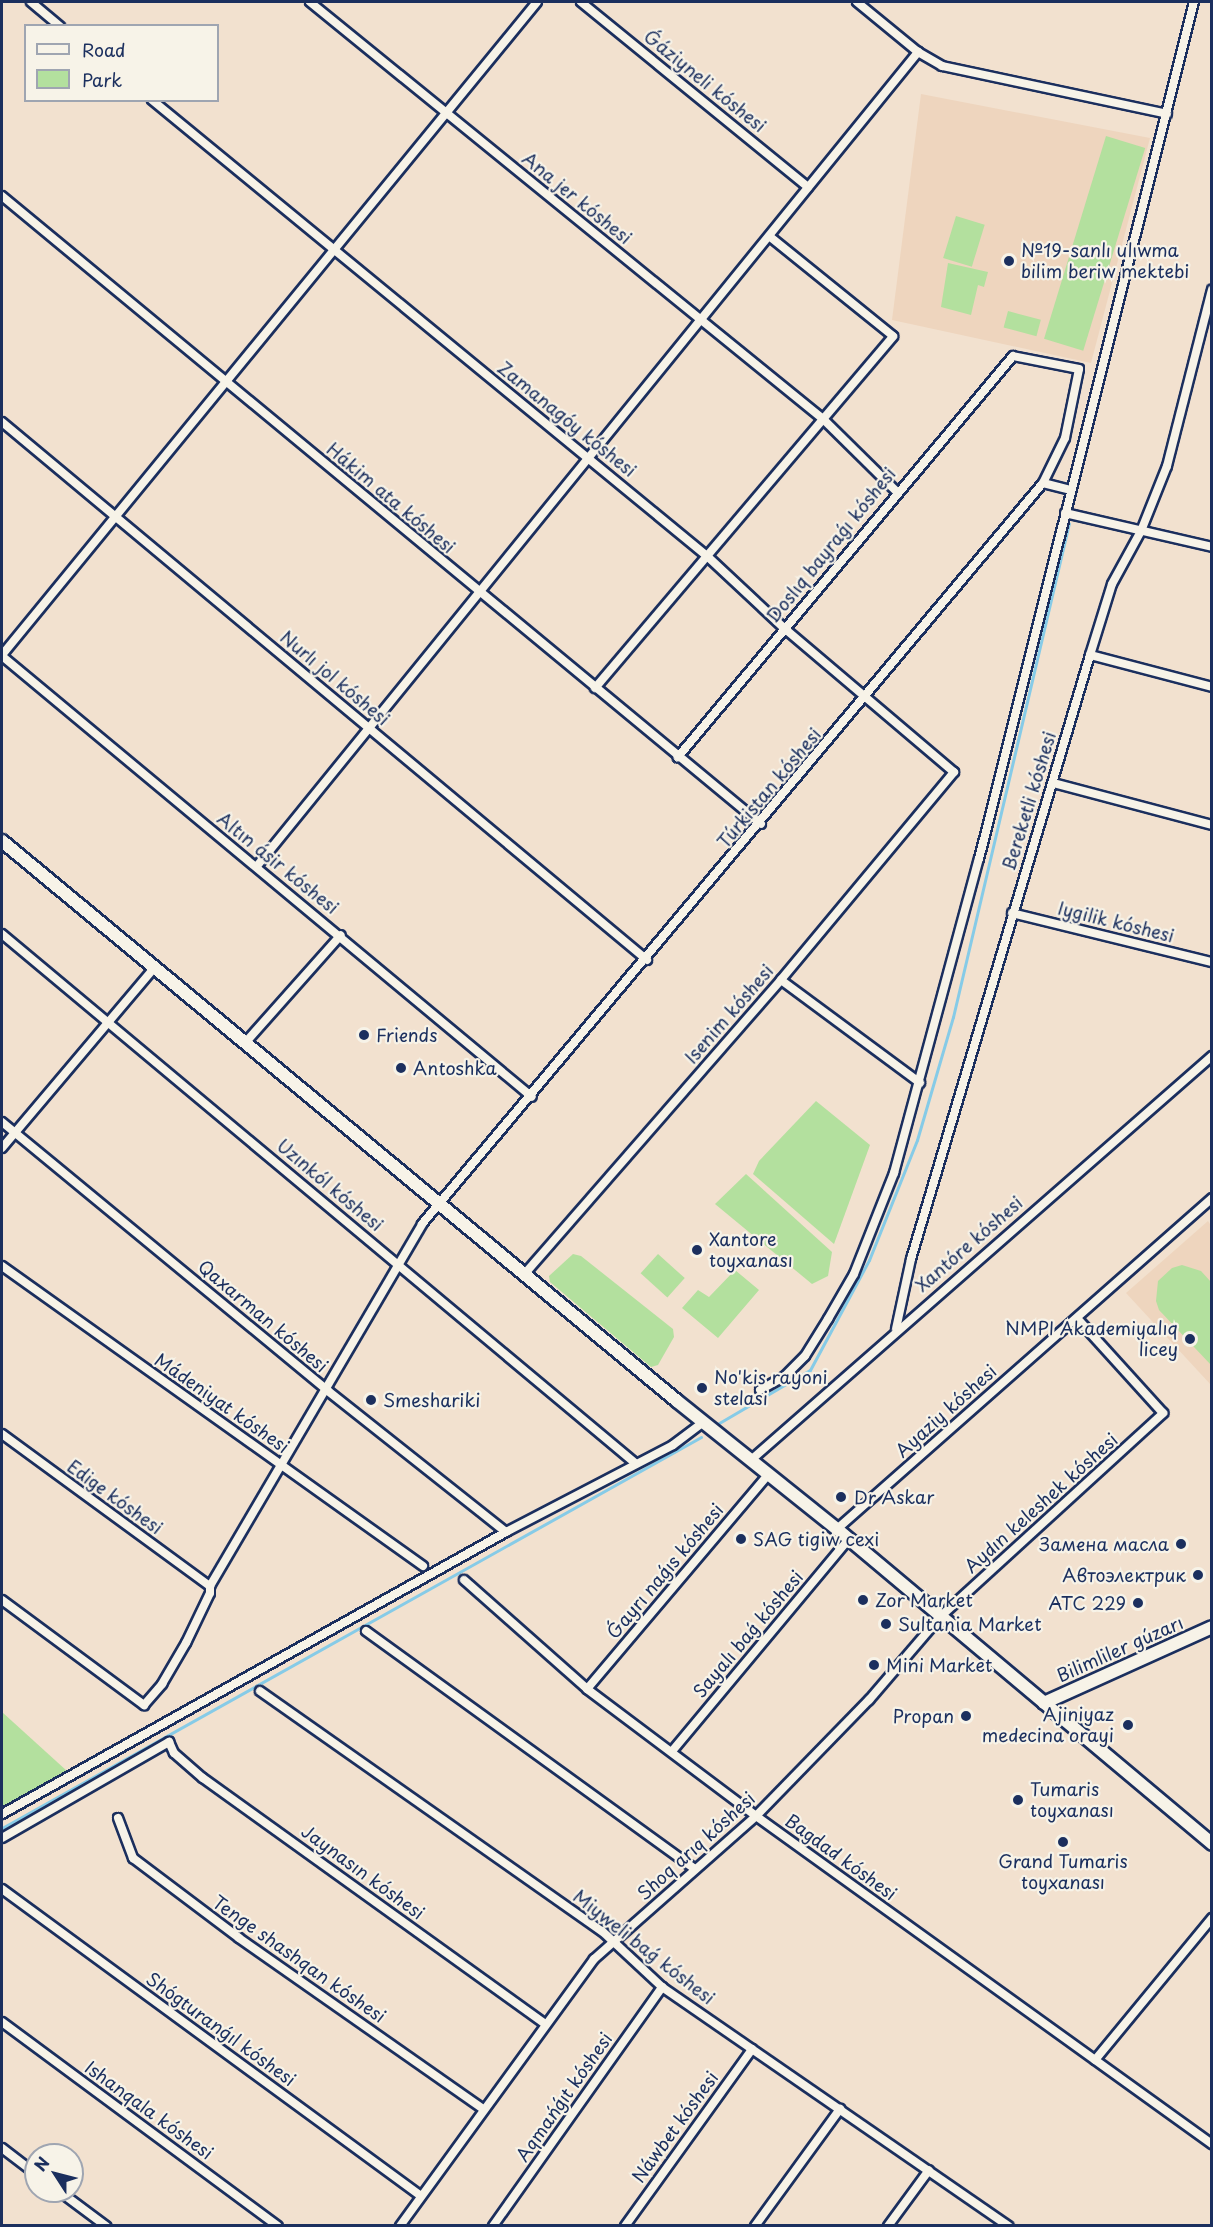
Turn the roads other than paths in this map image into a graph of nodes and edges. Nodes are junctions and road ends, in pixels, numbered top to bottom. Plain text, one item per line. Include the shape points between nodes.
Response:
1 (31, 2) edge
2 (310, 2) edge
3 (537, 2) edge
4 (581, 2) edge
5 (857, 2) edge
6 (1194, 2) edge
7 (58, 24) edge
8 (918, 52) junction
9 (154, 102) edge
10 (447, 112) junction
11 (1167, 114) junction
12 (808, 187) junction
13 (2, 196) edge
14 (769, 236) junction
15 (334, 250) junction
16 (1212, 290) edge
17 (701, 322) junction
18 (1013, 356) joint
19 (225, 382) junction
20 (823, 418) junction
21 (2, 422) edge
22 (589, 457) junction
23 (1043, 483) junction
24 (1071, 490) junction
25 (896, 491) junction
26 (1065, 513) junction
27 (116, 516) junction
28 (1140, 531) junction
29 (1212, 547) edge
30 (707, 556) junction
31 (479, 593) junction
32 (784, 628) junction
33 (1090, 655) junction
34 (2, 656) edge
35 (1212, 687) edge
36 (596, 688) junction
37 (866, 698) junction
38 (370, 728) junction
39 (678, 757) junction
40 (954, 772) joint
41 (1053, 783) junction
42 (761, 824) junction
43 (1212, 825) edge
44 (2, 841) edge
45 (257, 866) junction
46 (1012, 913) junction
47 (2, 934) edge
48 (341, 936) junction
49 (647, 960) junction
50 (1212, 962) edge
51 (154, 968) junction
52 (782, 980) junction
53 (106, 1020) junction
54 (245, 1042) junction
55 (1212, 1056) edge
56 (920, 1083) junction
57 (532, 1097) junction
58 (2, 1122) edge
59 (15, 1132) junction
60 (2, 1148) edge
61 (1212, 1198) edge
62 (441, 1205) junction
63 (400, 1264) junction
64 (2, 1266) edge
65 (524, 1275) junction
66 (1077, 1318) junction
67 (896, 1329) junction
68 (760, 1390) dead end
69 (328, 1391) junction
70 (703, 1422) junction
71 (2, 1434) edge
72 (751, 1460) junction
73 (634, 1462) junction
74 (282, 1466) junction
75 (769, 1474) junction
76 (837, 1529) junction
77 (506, 1532) junction
78 (849, 1539) junction
79 (423, 1566) dead end
80 (464, 1580) dead end
81 (210, 1586) junction
82 (2, 1600) edge
83 (941, 1616) junction
84 (1212, 1627) edge
85 (366, 1631) dead end
86 (587, 1689) junction
87 (260, 1691) dead end
88 (1044, 1703) junction
89 (674, 1750) junction
90 (2, 1814) edge
91 (756, 1816) junction
92 (118, 1818) dead end
93 (2, 1838) edge
94 (1212, 1844) edge
95 (695, 1869) junction
96 (2, 1888) edge
97 (1212, 1918) edge
98 (615, 1942) junction
99 (662, 1987) junction
100 (2, 2022) edge
101 (544, 2023) junction
102 (752, 2049) junction
103 (1095, 2060) junction
104 (483, 2109) junction
105 (840, 2109) junction
106 (1212, 2144) edge
107 (2, 2148) edge
108 (24, 2165) edge
109 (928, 2170) junction
110 (421, 2196) junction
111 (75, 2203) edge
112 (106, 2226) edge
113 (278, 2226) edge
114 (400, 2226) edge
115 (494, 2226) edge
116 (626, 2226) edge
117 (755, 2226) edge
118 (888, 2226) edge
119 (1010, 2226) edge

1 - 7 street
2 - 10 street, Ana jer kóshesi
3 - 10 street
4 - 12 street, Ǵáziyneli kóshesi
5 - 8 street
6 - 11 street
8 - 11 street via 942,66
8 - 12 street
9 - 15 street, Zamanagóy kóshesi
10 - 15 street
10 - 17 street, Ana jer kóshesi
11 - 24 street
12 - 14 street
13 - 19 street, Hákim ata kóshesi
14 - 17 street
14 - 20 street via 893,336
15 - 19 street
15 - 22 street, Zamanagóy kóshesi
16 - 28 street, Bereketli kóshesi via 1177,437
17 - 20 street, Ana jer kóshesi
17 - 22 street
18 - 23 street, Túrkistan kóshesi via 1079,369 1065,438
18 - 25 street, Doslıq bayraǵı kóshesi
19 - 27 street
19 - 31 street, Hákim ata kóshesi
20 - 25 street, Ana jer kóshesi
20 - 30 street
21 - 27 street, Nurlı jol kóshesi
22 - 30 street, Zamanagóy kóshesi
22 - 31 street
23 - 24 street
23 - 37 street, Túrkistan kóshesi
24 - 26 street
25 - 32 street, Doslıq bayraǵı kóshesi
26 - 28 street
26 - 56 street
27 - 34 street
27 - 38 street, Nurlı jol kóshesi
28 - 29 street
28 - 33 street, Bereketli kóshesi via 1112,584
30 - 32 street, Zamanagóy kóshesi
30 - 36 street
31 - 36 street, Hákim ata kóshesi
31 - 38 street
32 - 37 street, Zamanagóy kóshesi
32 - 39 street, Doslıq bayraǵı kóshesi
33 - 35 street
33 - 41 street, Bereketli kóshesi
34 - 45 street, Altın ásir kóshesi
36 - 39 street, Hákim ata kóshesi
37 - 40 street, Zamanagóy kóshesi
37 - 42 street, Túrkistan kóshesi
38 - 45 street
38 - 49 street, Nurlı jol kóshesi
39 - 42 street, Hákim ata kóshesi
40 - 52 street, Isenim kóshesi
41 - 43 street
41 - 46 street, Bereketli kóshesi
42 - 49 street, Túrkistan kóshesi
44 - 51 main road
45 - 48 street, Altın ásir kóshesi
46 - 50 street, Iygilik kóshesi
46 - 67 street, Bereketli kóshesi via 911,1259
47 - 53 street, Uzınkól kóshesi
48 - 54 street
48 - 57 street, Altın ásir kóshesi
49 - 57 street, Túrkistan kóshesi
51 - 53 street
51 - 54 main road
52 - 56 street
52 - 65 street, Isenim kóshesi
53 - 59 street
53 - 63 street, Uzınkól kóshesi
54 - 62 main road
55 - 67 street, Xantóre kóshesi
56 - 68 street via 894,1173 854,1274 805,1356 785,1376
57 - 62 street, Túrkistan kóshesi
58 - 59 street, Qaxarman kóshesi
59 - 60 street
59 - 69 street, Qaxarman kóshesi
61 - 66 street, Ayaziy kóshesi
62 - 63 street, Túrkistan kóshesi via 423,1224
62 - 65 main road
63 - 69 street, Túrkistan kóshesi
63 - 73 street, Uzınkól kóshesi
64 - 74 street, Mádeniyat kóshesi
65 - 70 main road
66 - 76 street, Ayaziy kóshesi
66 - 83 street, Aydın keleshek kóshesi via 1163,1413
67 - 72 street, Xantóre kóshesi
69 - 74 street, Túrkistan kóshesi
69 - 77 street, Qaxarman kóshesi
70 - 72 main road
70 - 73 street via 673,1445
71 - 81 street, Edige kóshesi
72 - 75 main road
73 - 77 street
74 - 79 street, Mádeniyat kóshesi
74 - 81 street, Túrkistan kóshesi
75 - 76 main road
75 - 86 street, Ǵayrı naǵıs kóshesi
76 - 78 main road
77 - 90 street
78 - 83 main road
78 - 89 street, Sayalı baǵ kóshesi
80 - 86 street, Bagdad kóshesi
81 - 82 street, Túrkistan kóshesi via 186,1644 144,1706
83 - 88 main road
83 - 91 street, Shoq arıq kóshesi via 869,1700
84 - 88 main road, Bilimliler gúzarı
85 - 95 street
86 - 89 street, Bagdad kóshesi
87 - 98 street, Miyweli baǵ kóshesi
88 - 94 main road
89 - 91 street, Bagdad kóshesi
91 - 95 street, Shoq arıq kóshesi
91 - 103 street, Bagdad kóshesi
92 - 104 street, Tenge shashqan kóshesi via 133,1858 238,1938
93 - 101 street, Jaynasın kóshesi via 169,1742 174,1752 203,1778
95 - 98 street, Shoq arıq kóshesi
96 - 110 street, Shógturanǵıl kóshesi
97 - 103 street
98 - 99 street, Miyweli baǵ kóshesi
98 - 101 street, Shoq arıq kóshesi via 594,1959
99 - 102 street, Miyweli baǵ kóshesi
99 - 115 street, Aqmańǵıt kóshesi
100 - 113 street, Ishanqala kóshesi
101 - 104 street, Shoq arıq kóshesi
102 - 105 street, Miyweli baǵ kóshesi
102 - 116 street, Náwbet kóshesi
103 - 106 street, Bagdad kóshesi
104 - 110 street, Shoq arıq kóshesi
105 - 109 street, Miyweli baǵ kóshesi
105 - 117 street
107 - 108 street
109 - 118 street
109 - 119 street, Miyweli baǵ kóshesi
110 - 114 street, Shoq arıq kóshesi
111 - 112 street

